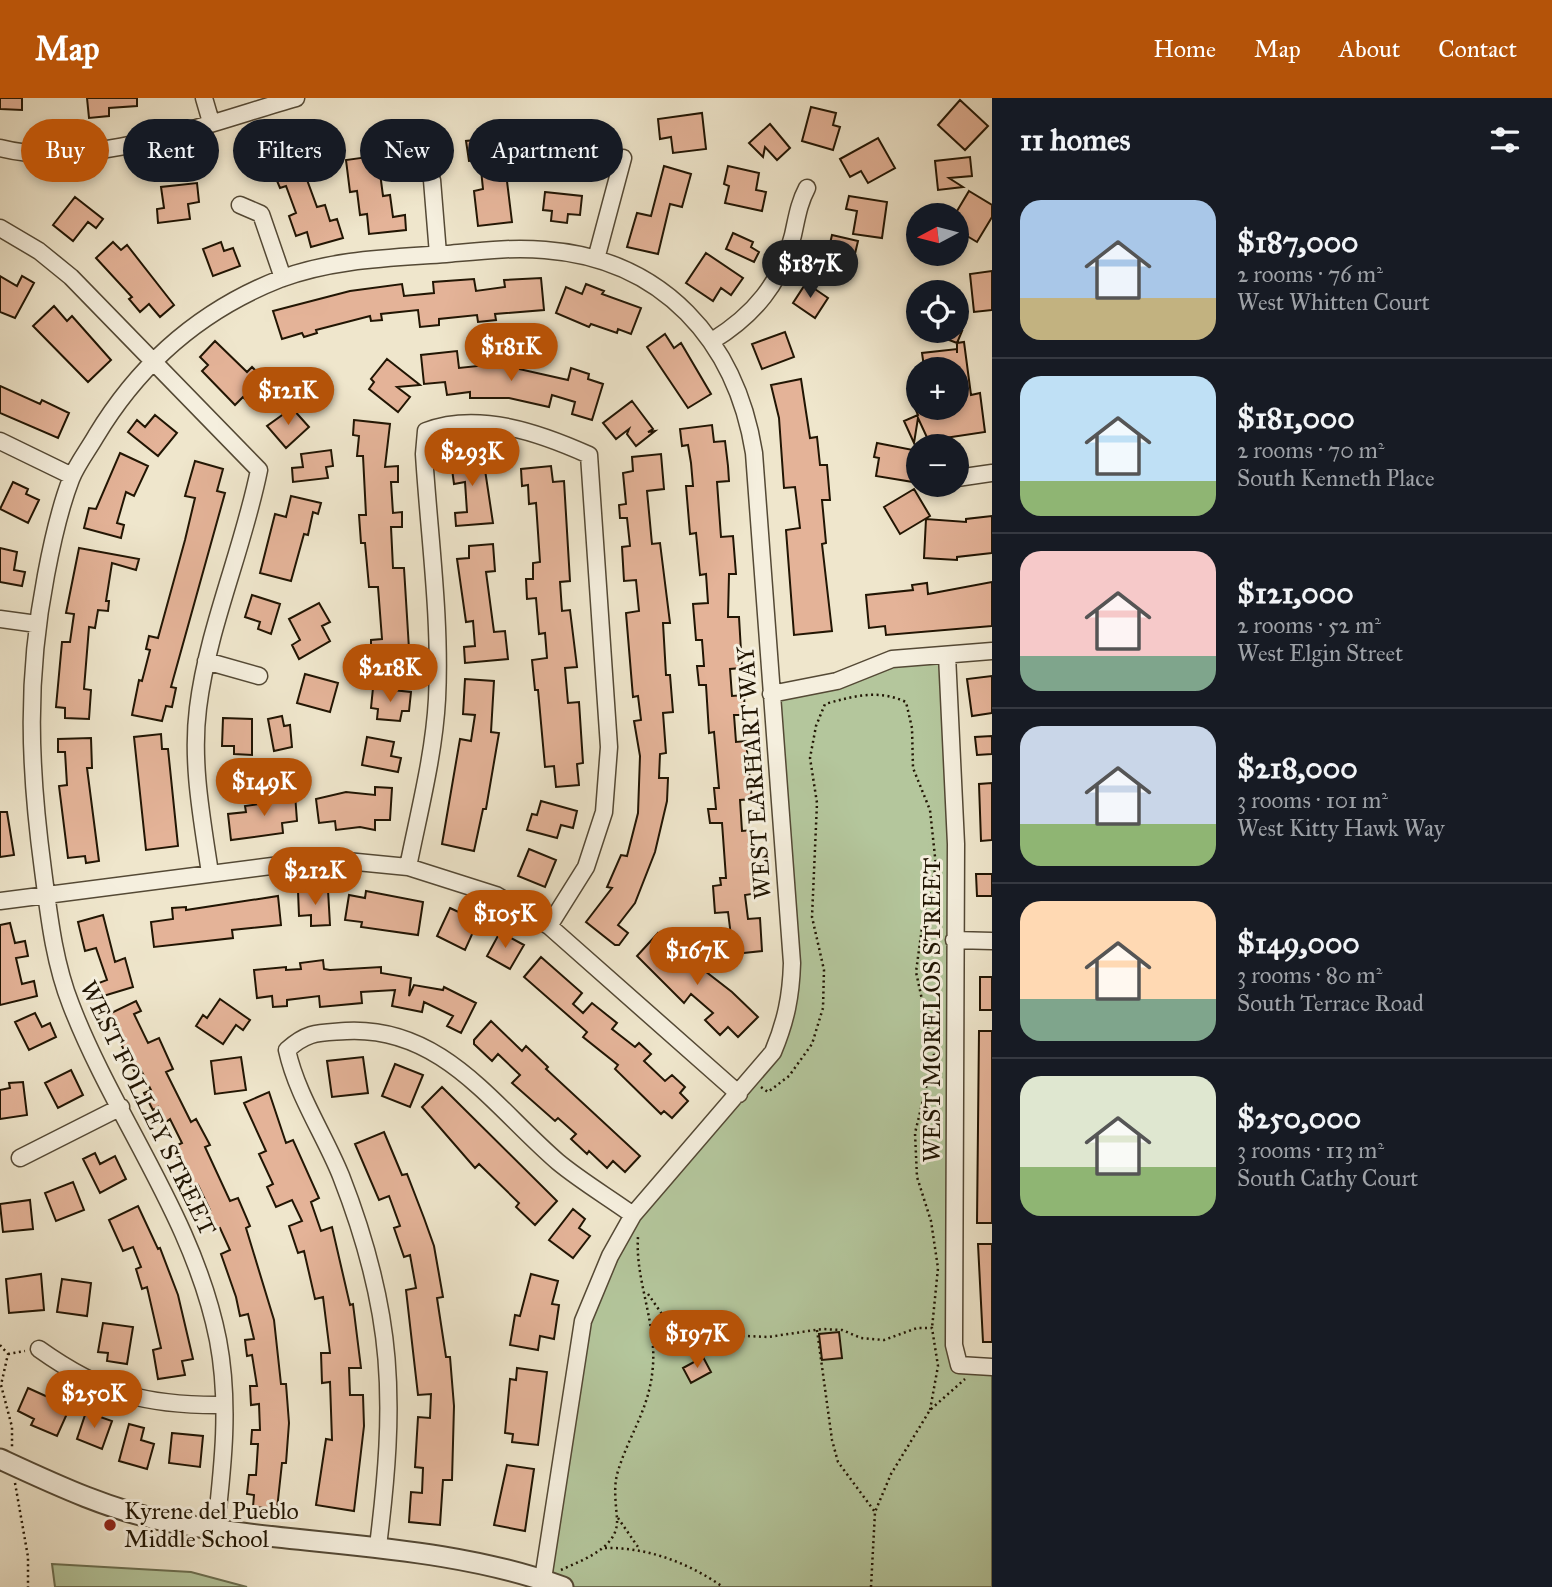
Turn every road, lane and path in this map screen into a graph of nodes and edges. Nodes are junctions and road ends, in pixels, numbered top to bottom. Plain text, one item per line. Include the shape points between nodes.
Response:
1 (204, 98) edge
2 (296, 98) edge
3 (210, 119) edge
4 (219, 120) edge
5 (123, 145) edge
6 (0, 148) edge
7 (432, 182) edge
8 (617, 182) edge
9 (807, 188) dead end
10 (240, 205) dead end
11 (0, 228) edge
12 (438, 254) junction
13 (596, 259) junction
14 (283, 278) junction
15 (712, 341) junction
16 (153, 359) junction
17 (0, 441) edge
18 (992, 473) edge
19 (969, 476) edge
20 (72, 477) junction
21 (0, 619) edge
22 (37, 624) junction
23 (992, 651) edge
24 (947, 654) junction
25 (206, 661) junction
26 (259, 676) dead end
27 (771, 694) junction
28 (408, 867) junction
29 (210, 873) junction
30 (46, 895) junction
31 (0, 901) edge
32 (550, 926) junction
33 (954, 940) junction
34 (992, 941) edge
35 (751, 1079) junction
36 (739, 1094) junction
37 (121, 1107) junction
38 (20, 1158) dead end
39 (633, 1215) junction
40 (646, 1292) junction
41 (932, 1328) junction
42 (817, 1330) junction
43 (0, 1345) edge
44 (39, 1349) joint
45 (8, 1354) junction
46 (967, 1366) junction
47 (992, 1367) edge
48 (1, 1385) edge
49 (224, 1405) junction
50 (930, 1410) junction
51 (0, 1459) edge
52 (875, 1512) junction
53 (617, 1516) junction
54 (216, 1528) junction
55 (378, 1546) junction
56 (605, 1548) junction
57 (640, 1549) junction
58 (543, 1579) junction
59 (564, 1587) edge
60 (723, 1587) edge
61 (871, 1587) edge

1 - 3 street
2 - 4 street
5 - 6 street via 42,154
7 - 12 street
8 - 13 street
9 - 15 street via 778,276 765,298
10 - 14 street via 261,214
11 - 16 street via 63,271
12 - 13 street, WEST EARHART WAY via 548,250
12 - 14 street, WEST EARHART WAY via 355,261
13 - 15 street, WEST EARHART WAY via 630,272 664,293
14 - 16 street, WEST EARHART WAY via 220,308
15 - 27 street, WEST EARHART WAY via 736,382 751,432
16 - 20 street, WEST FOLLEY STREET via 110,413
16 - 25 street via 259,470
17 - 20 street
18 - 19 street
20 - 22 street, WEST FOLLEY STREET via 53,537
21 - 22 street
22 - 30 street, WEST FOLLEY STREET via 30,690 32,754
23 - 24 street
24 - 27 street via 892,659 837,681
24 - 33 street, WEST MORELOS STREET via 956,844
25 - 26 street
25 - 29 street via 197,710 196,769
27 - 35 street, WEST EARHART WAY via 791,995 773,1052
28 - 29 street via 326,859
28 - 32 street via 496,895
28 - 32 street via 434,734 437,689 426,431 446,423 496,424 561,442 589,455 609,747 604,811 586,867
29 - 30 street
30 - 31 street
30 - 37 street, WEST FOLLEY STREET via 65,989
32 - 36 street
33 - 34 street
33 - 46 street, WEST MORELOS STREET via 954,1345
35 - 36 street, WEST EARHART WAY
35 - 41 path via 768,1092 789,1076 813,1044 823,1008 824,970 812,917 817,803 810,758 816,726 825,704 860,694 889,694 906,702 913,768 930,810 936,866 916,972 934,1055 915,1133 918,1177 938,1268
36 - 39 street, WEST EARHART WAY
37 - 38 street
37 - 49 street, WEST FOLLEY STREET via 193,1256 218,1340
39 - 40 path
39 - 55 street via 559,1163 451,1062 401,1036 364,1030 303,1036 287,1050 344,1186 369,1254 383,1311 390,1366 390,1430
39 - 58 street, WEST EARHART WAY via 583,1321
40 - 42 path via 664,1317 704,1334 768,1337
40 - 53 path via 653,1363 648,1402 618,1472
41 - 42 path via 917,1328 884,1340 842,1330
41 - 50 path via 938,1366
42 - 52 path via 838,1462
43 - 45 path
44 - 45 path
44 - 49 street via 105,1389 176,1406
45 - 48 path
46 - 47 street
46 - 50 path via 959,1386
49 - 54 street, WEST FOLLEY STREET via 226,1436
50 - 52 path via 891,1474
51 - 54 street via 113,1506 169,1522
52 - 61 path
53 - 56 path
53 - 57 path
54 - 55 street
55 - 58 street via 468,1559
56 - 57 path
56 - 58 path
57 - 60 path via 703,1573
58 - 59 street

